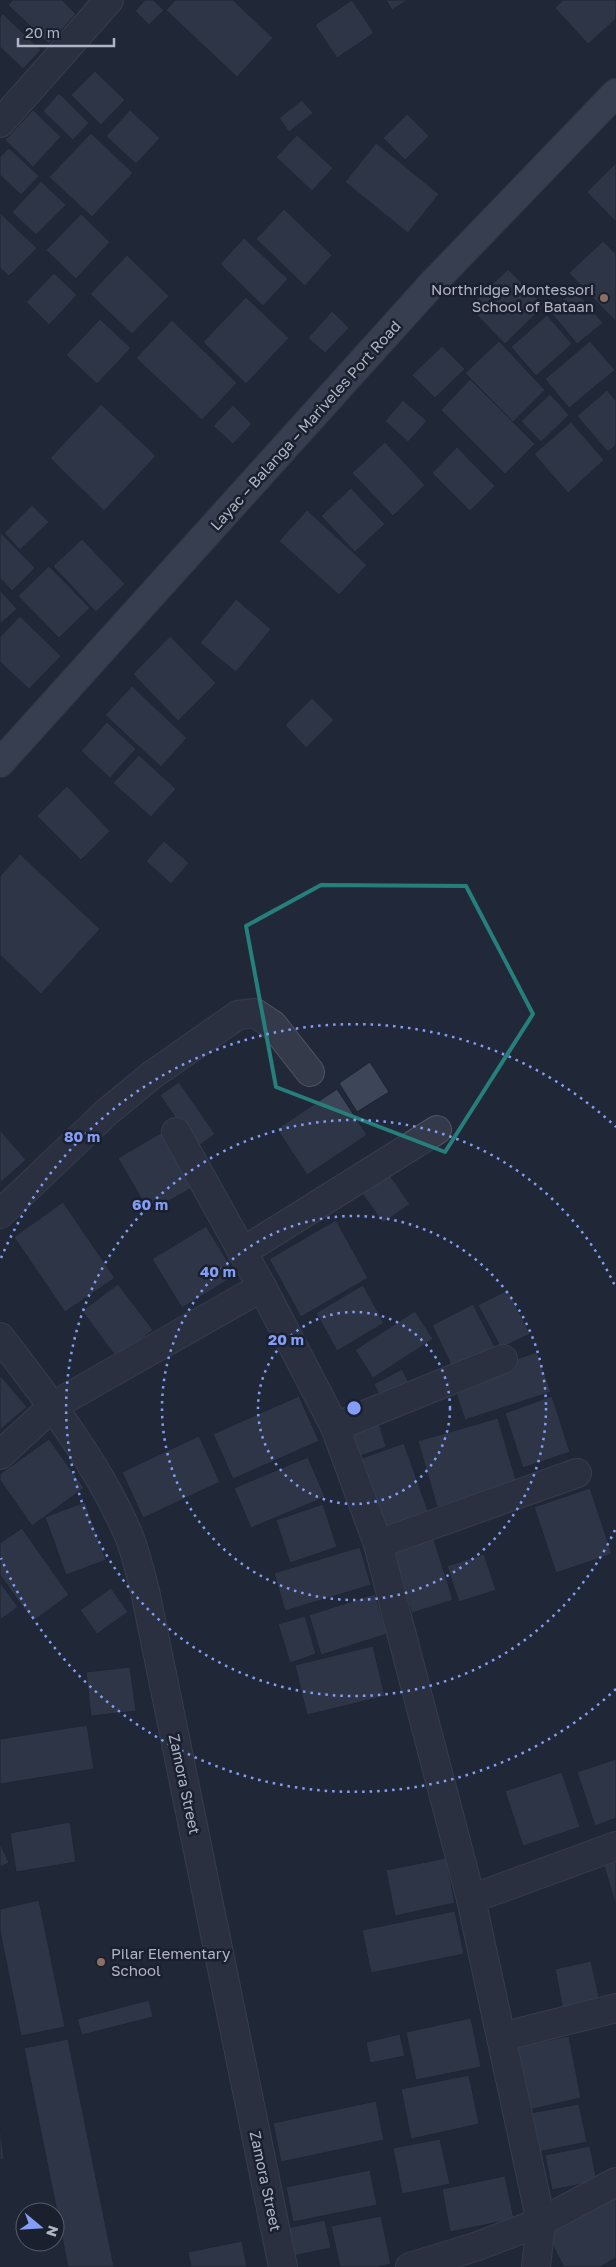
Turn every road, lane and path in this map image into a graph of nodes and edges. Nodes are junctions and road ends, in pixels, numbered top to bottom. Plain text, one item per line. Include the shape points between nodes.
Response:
1 (109, 0) edge
2 (616, 93) edge
3 (0, 123) edge
4 (0, 763) edge
5 (310, 1072) dead end
6 (437, 1130) dead end
7 (176, 1132) dead end
8 (0, 1214) edge
9 (242, 1252) junction
10 (262, 1287) junction
11 (0, 1337) edge
12 (502, 1359) dead end
13 (53, 1406) junction
14 (335, 1427) junction
15 (0, 1455) edge
16 (577, 1474) dead end
17 (378, 1544) junction
18 (616, 1846) edge
19 (470, 1899) junction
20 (616, 2008) edge
21 (501, 2037) junction
22 (616, 2182) edge
23 (541, 2222) junction
24 (283, 2267) edge
25 (410, 2267) edge
26 (536, 2267) edge

1 - 3 street
2 - 4 main road, Layac – Balanga – Mariveles Port Road via 432,284
5 - 8 street via 273,1025 255,1013 238,1015 152,1075 107,1112
6 - 9 street
7 - 9 street
9 - 10 street
10 - 13 street
10 - 14 street
11 - 13 street, Zamora Street
12 - 14 street
13 - 15 street
13 - 24 street, Zamora Street via 105,1485 130,1538 145,1591
14 - 17 street
16 - 17 street
17 - 19 street
18 - 19 street
19 - 21 street
20 - 21 street
21 - 23 street
22 - 23 street
23 - 25 street
23 - 26 street

